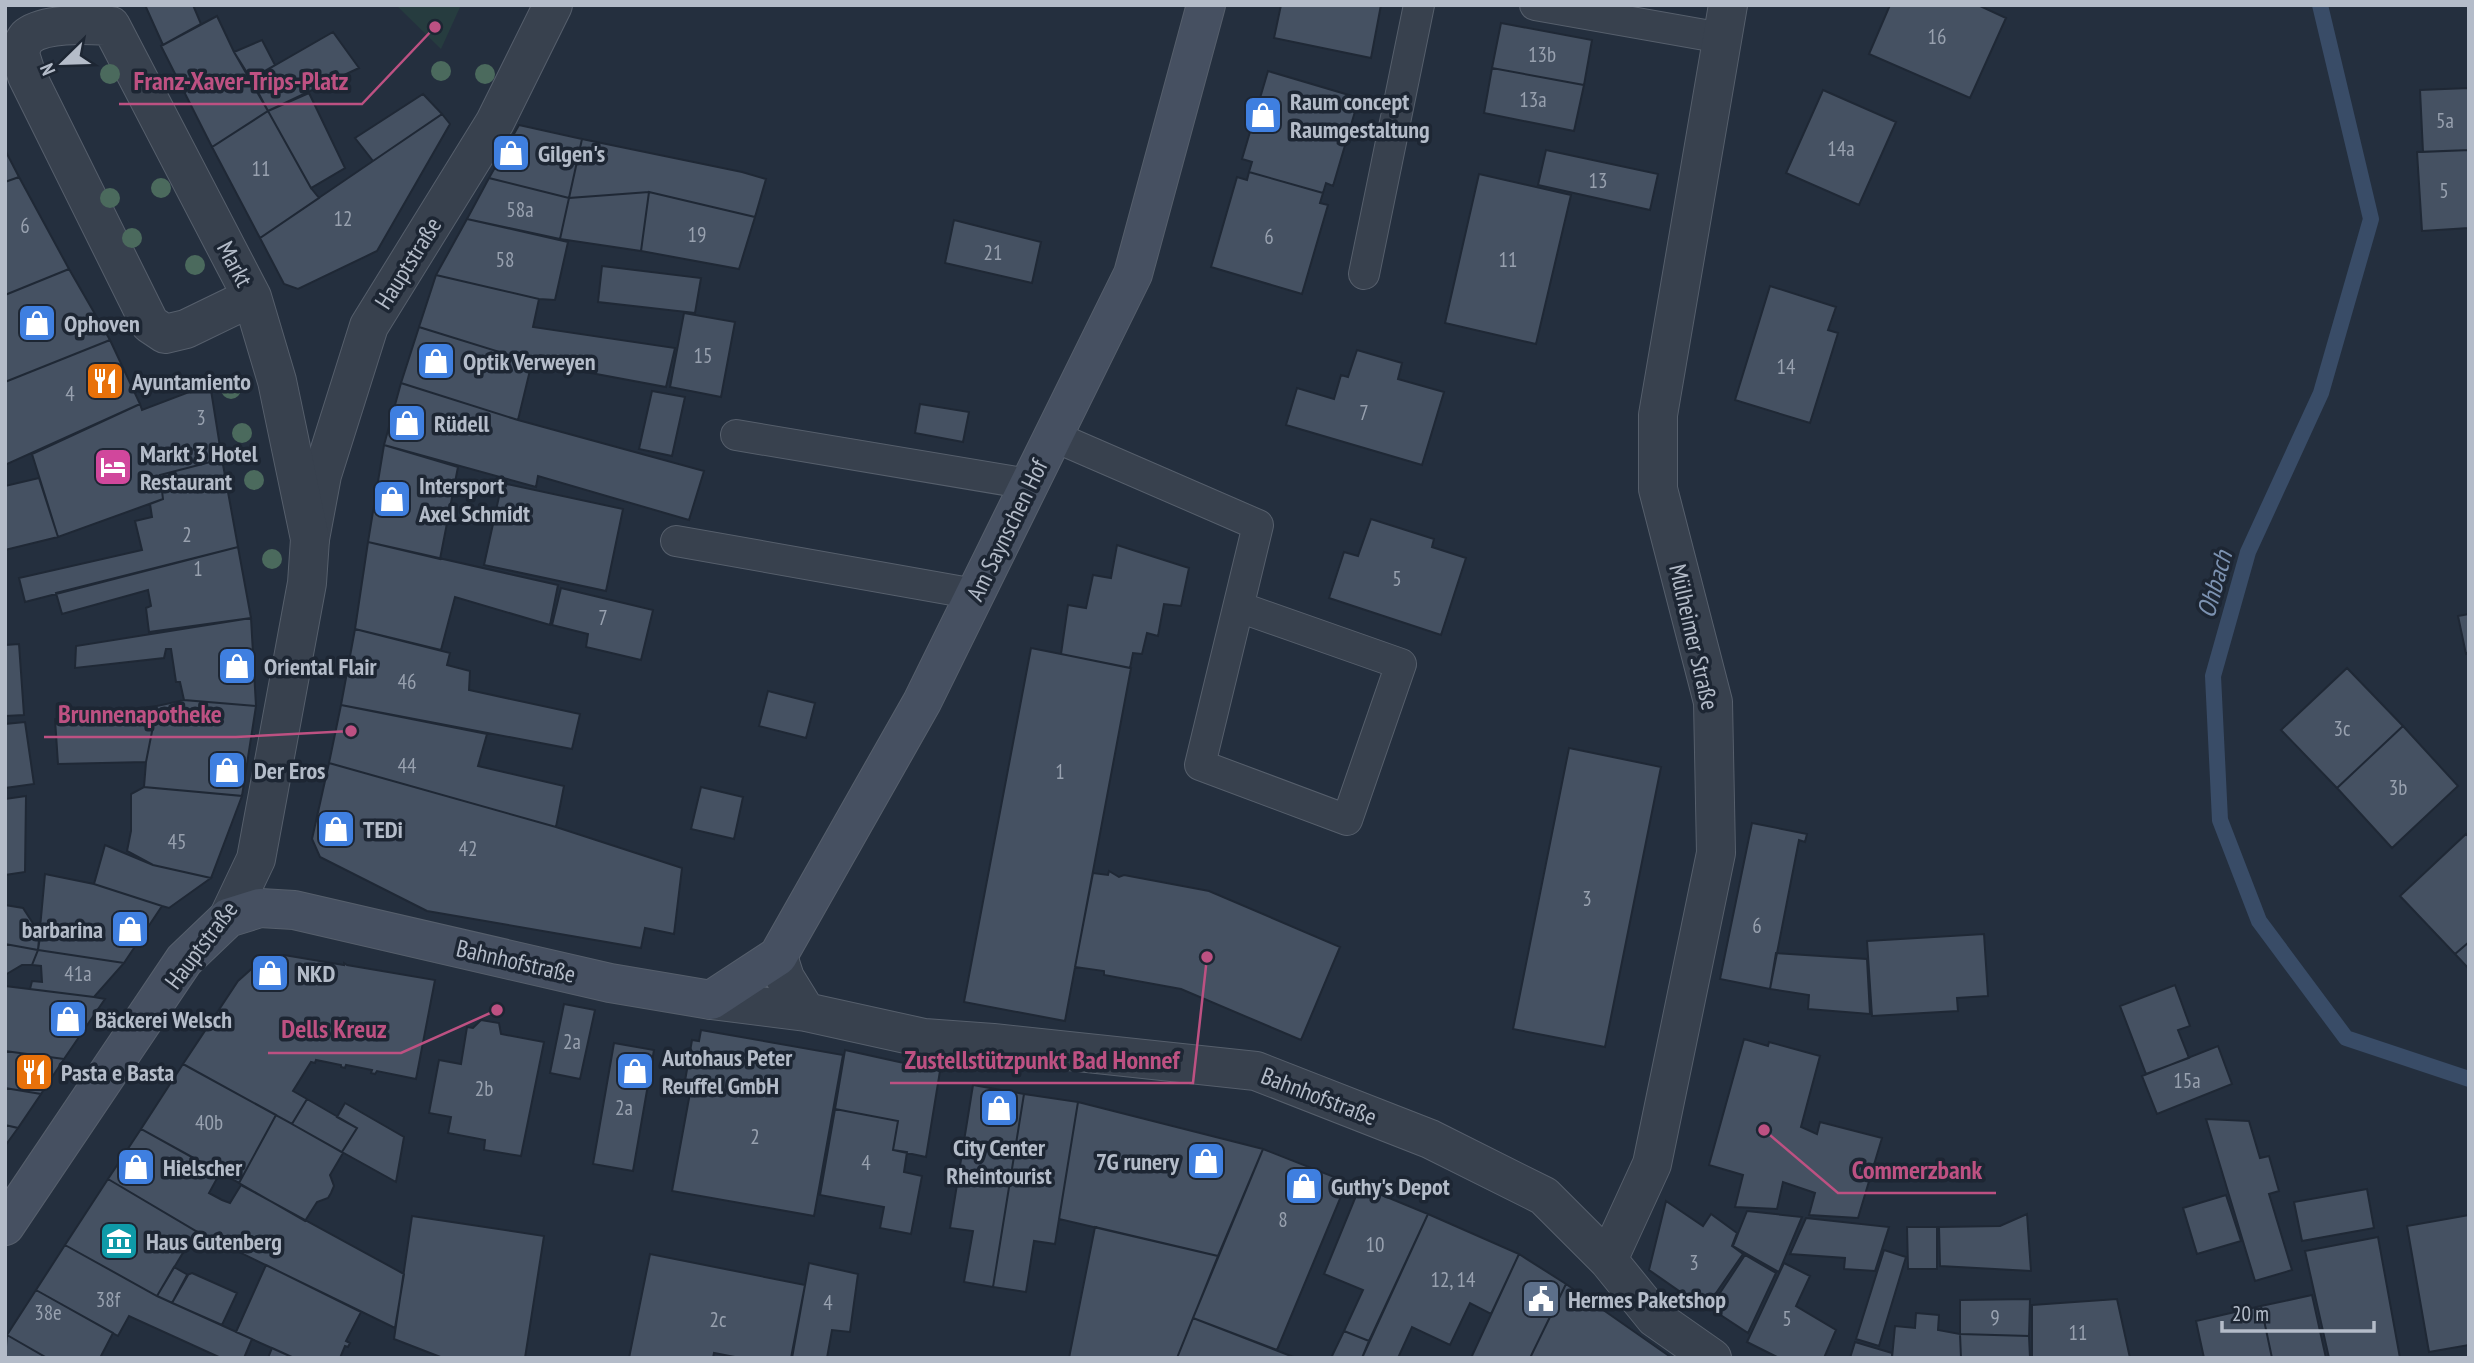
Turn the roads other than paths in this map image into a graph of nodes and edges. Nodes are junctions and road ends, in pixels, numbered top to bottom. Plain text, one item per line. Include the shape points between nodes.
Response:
1 (553, 5) edge
2 (1206, 5) edge
3 (1419, 5) edge
4 (1535, 5) edge
5 (1725, 22) edge
6 (12, 49) edge
7 (1364, 274) dead end
8 (252, 297) junction
9 (736, 435) dead end
10 (1053, 436) junction
11 (1030, 484) junction
12 (310, 540) junction
13 (676, 541) dead end
14 (975, 594) junction
15 (1239, 607) junction
16 (228, 918) junction
17 (778, 956) junction
18 (711, 1000) junction
19 (806, 1012) junction
20 (5, 1226) edge
21 (1608, 1260) junction
22 (1712, 1358) edge

1 - 12 street, Hauptstraße via 495,122 369,326 322,475
2 - 10 main road, Am Saynschen Hof via 1133,274
3 - 7 lane
4 - 5 lane
5 - 21 street, Mülheimer Straße via 1658,415 1658,489 1713,702 1716,853 1652,1164
6 - 8 street, Markt via 48,29 77,24 110,26
6 - 8 street, Markt via 150,324 165,334 186,329
8 - 12 street, Hauptstraße via 277,381
9 - 11 lane
10 - 11 main road, Am Saynschen Hof
10 - 15 lane via 1258,525
11 - 14 main road, Am Saynschen Hof
12 - 16 street, Hauptstraße via 307,583 256,859
13 - 14 lane
14 - 17 main road, Am Saynschen Hof via 922,702
15 - 15 lane via 1200,765 1347,820 1401,664
16 - 18 main road, Bahnhofstraße via 260,908 294,910 610,983
16 - 20 main road, Hauptstraße via 184,960
17 - 18 main road, Am Saynschen Hof
17 - 19 street via 785,978
18 - 19 street, Bahnhofstraße
19 - 21 street, Bahnhofstraße via 924,1038 1256,1071 1430,1139 1544,1196
21 - 22 street, Bahnhofstraße via 1655,1318

